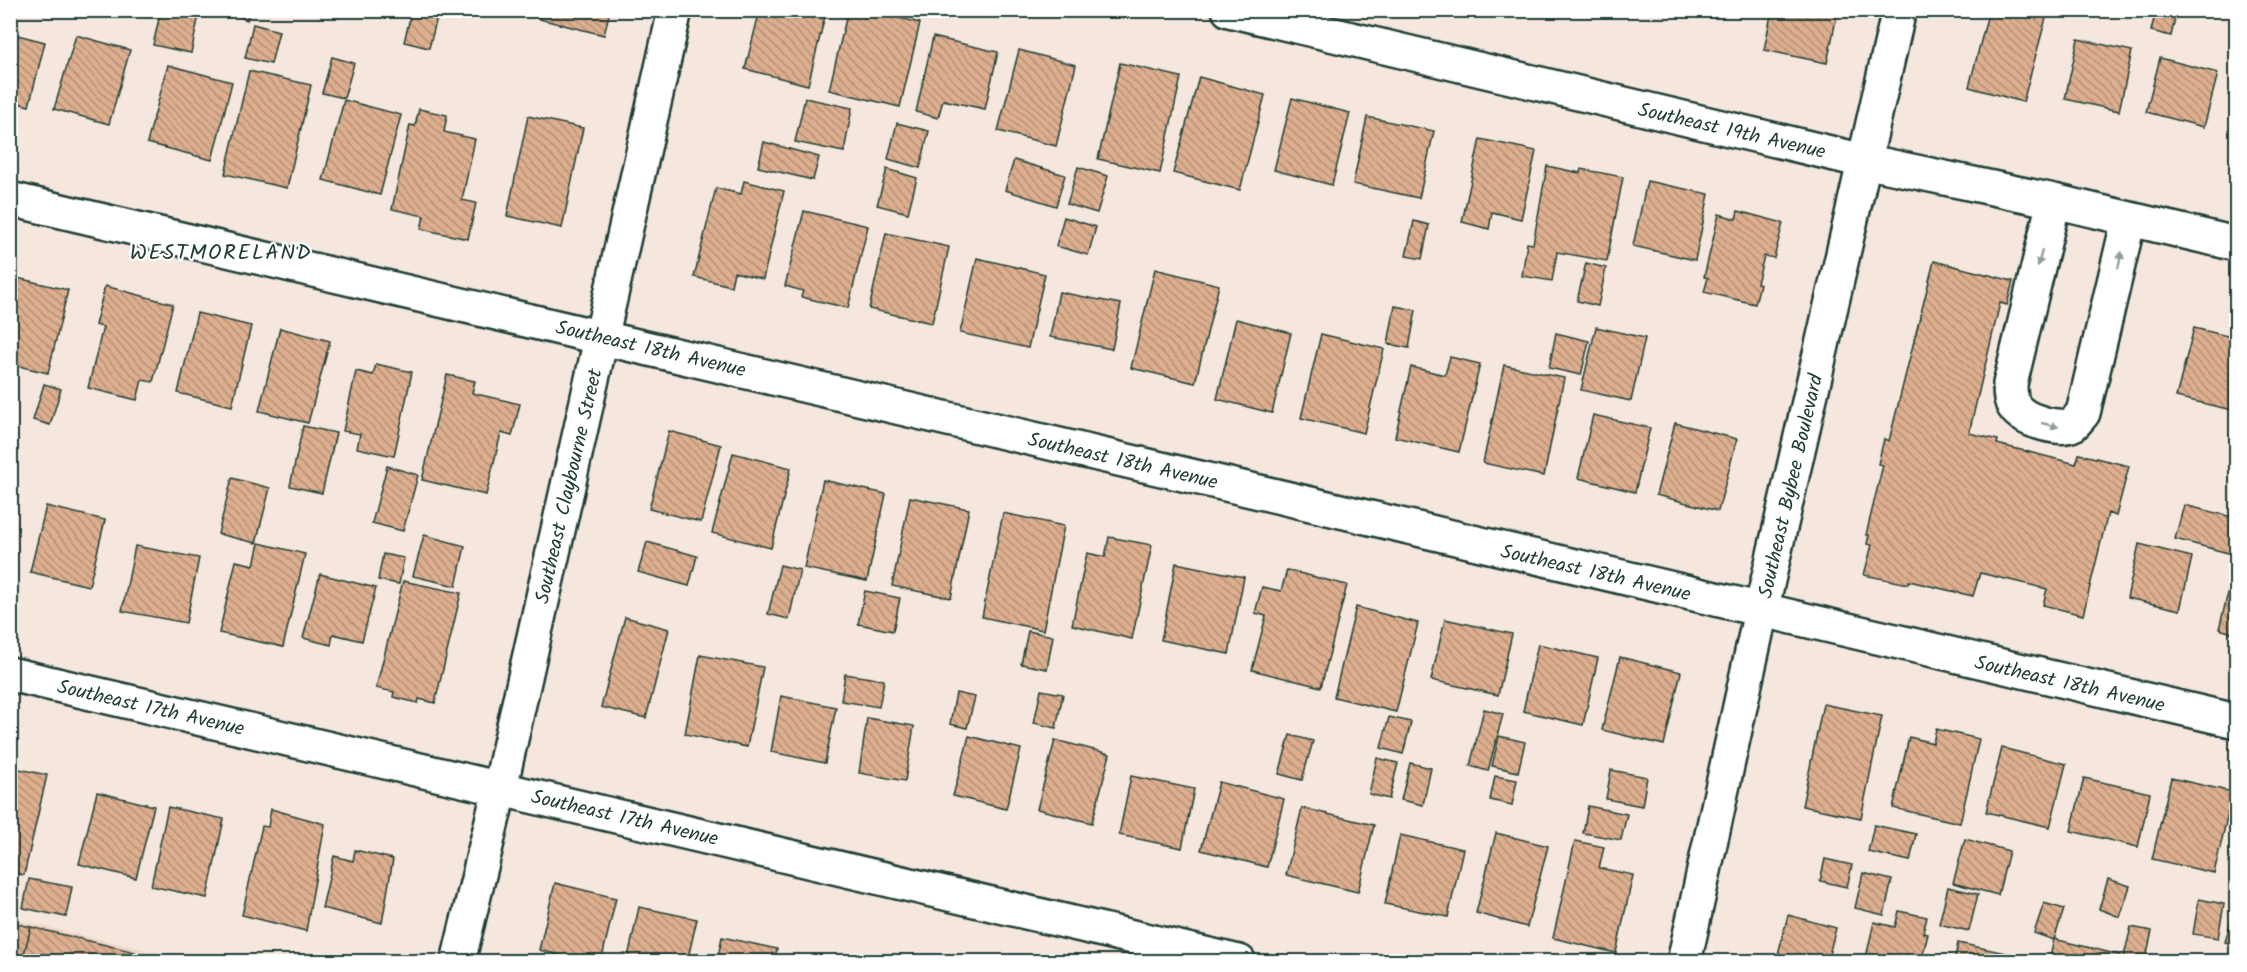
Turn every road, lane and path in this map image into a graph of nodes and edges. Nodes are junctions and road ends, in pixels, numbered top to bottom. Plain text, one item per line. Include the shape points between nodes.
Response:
1 (675, 10) edge
2 (1229, 10) edge
3 (1899, 10) edge
4 (1864, 161) junction
5 (10, 199) edge
6 (2054, 201) junction
7 (2129, 219) junction
8 (2236, 244) edge
9 (601, 336) junction
10 (1761, 612) junction
11 (10, 674) edge
12 (2236, 721) edge
13 (500, 788) junction
14 (458, 962) edge
15 (1239, 962) edge
16 (1684, 962) edge

1 - 9 street, Southeast Claybourne Street
2 - 4 street, Southeast 19th Avenue
3 - 4 street, Southeast Bybee Boulevard
4 - 6 street, Southeast 19th Avenue
4 - 10 street, Southeast Bybee Boulevard
5 - 9 street, Southeast 18th Avenue
6 - 7 street, Southeast 19th Avenue
6 -> 7 street via 2010,384 2010,398 2017,411 2044,424 2060,427 2073,423 2083,413
7 - 8 street, Southeast 19th Avenue
9 - 10 street, Southeast 18th Avenue
9 - 13 street, Southeast Claybourne Street
10 - 12 street, Southeast 18th Avenue
10 - 16 street, Southeast Bybee Boulevard
11 - 13 street, Southeast 17th Avenue
13 - 14 street, Southeast Claybourne Street
13 - 15 street, Southeast 17th Avenue

